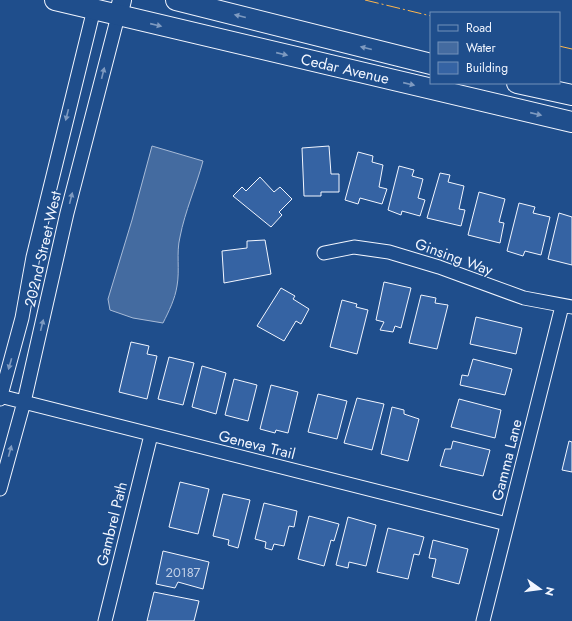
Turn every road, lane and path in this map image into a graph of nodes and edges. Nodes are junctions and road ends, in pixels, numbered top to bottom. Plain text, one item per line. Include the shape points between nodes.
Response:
1 (56, 0) edge
2 (176, 0) edge
3 (95, 5) edge
4 (120, 8) edge
5 (430, 64) edge
6 (522, 84) edge
7 (572, 95) edge
8 (572, 122) edge
9 (324, 253) dead end
10 (567, 307) edge
11 (0, 397) edge
12 (24, 402) junction
13 (151, 435) junction
14 (0, 489) edge
15 (507, 524) junction
16 (105, 621) edge
17 (483, 621) edge

1 - 3 main road, Cedar Avenue
5 -> 2 main road, Cedar Avenue
3 - 4 main road, Cedar Avenue
3 -> 11 street, 202nd Street West via 33,257 22,318
4 -> 8 main road, Cedar Avenue
12 -> 4 street, 202nd Street West
6 - 7 main road
9 - 10 street, Ginsing Way via 354,247 389,252 524,298
10 - 15 street, Gamma Lane
11 - 12 street, Geneva Trail
12 - 13 street, Geneva Trail
14 -> 12 street, 202nd Street West
13 - 15 street, Geneva Trail
13 - 16 street, Gambrel Path
15 - 17 street, Gamma Lane

